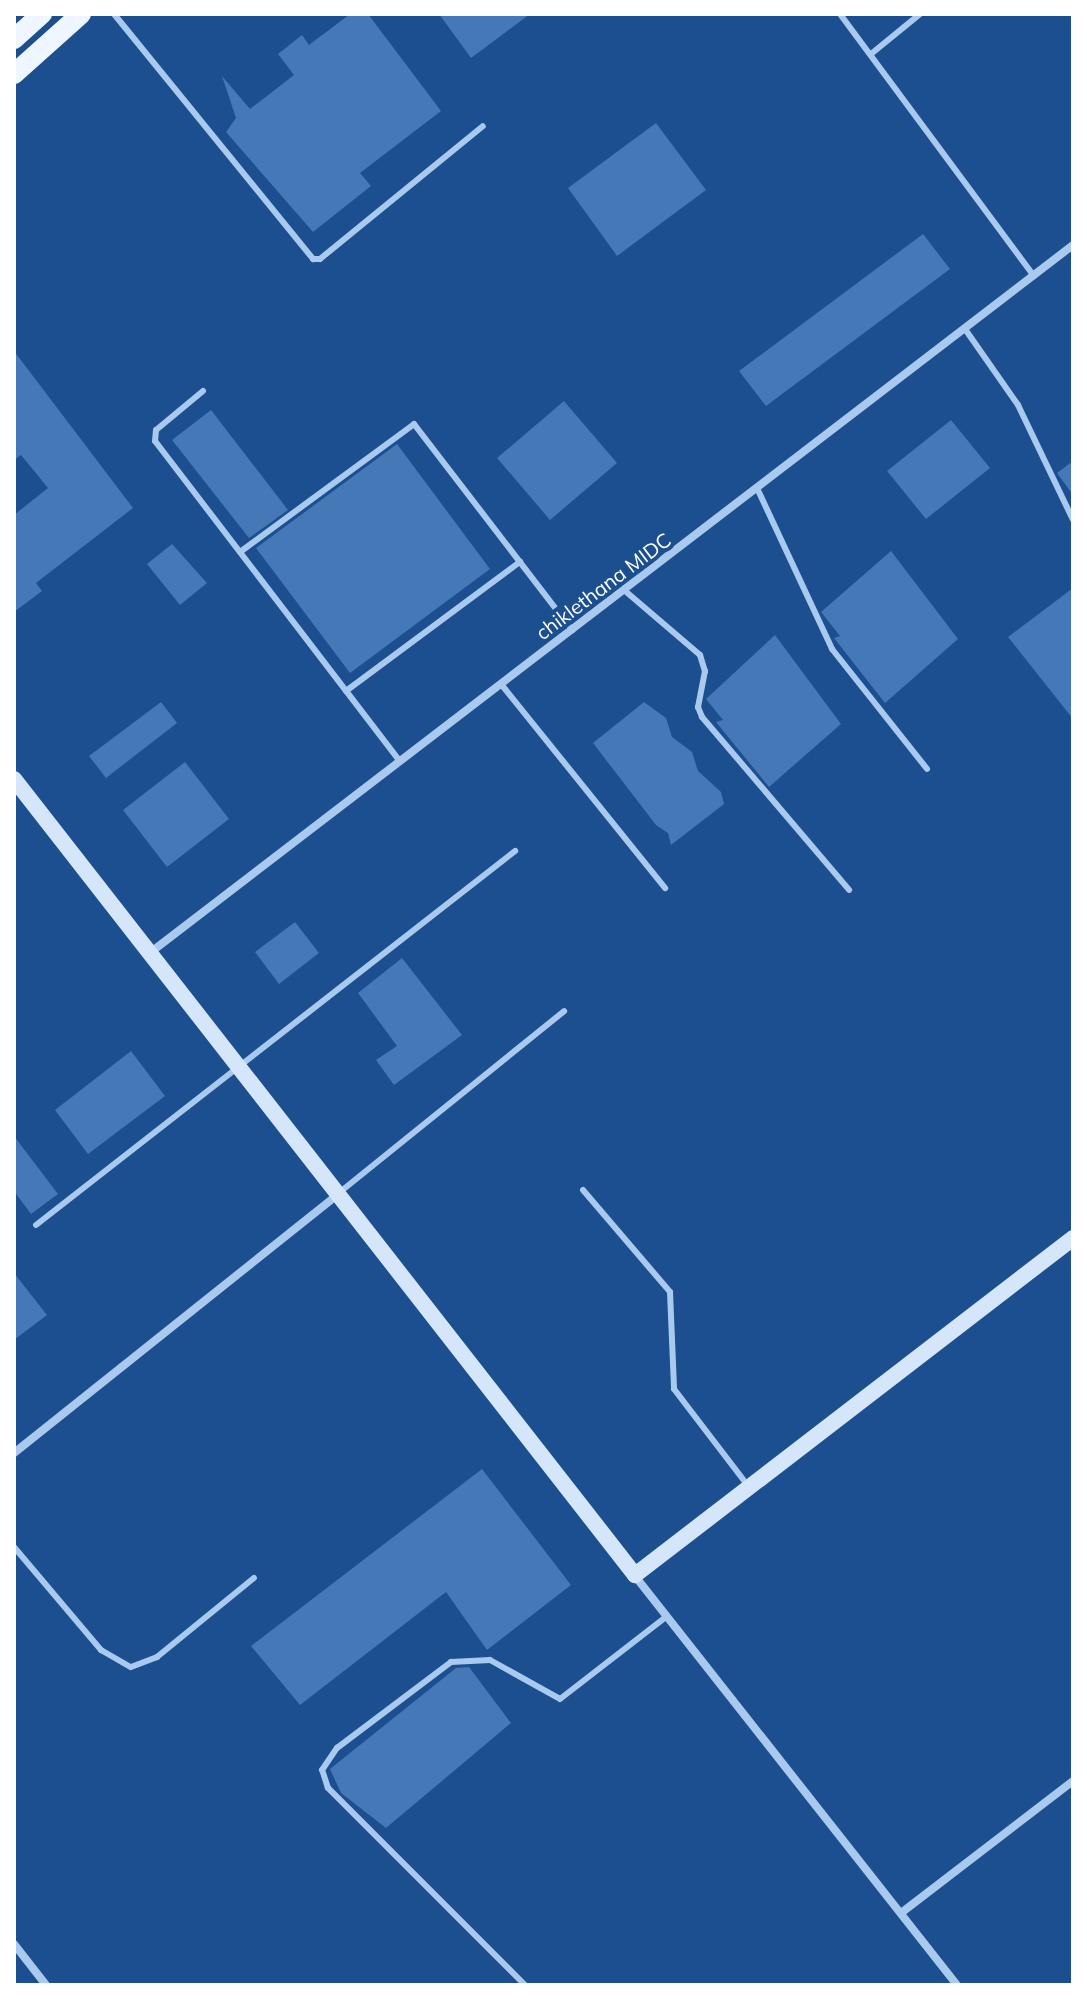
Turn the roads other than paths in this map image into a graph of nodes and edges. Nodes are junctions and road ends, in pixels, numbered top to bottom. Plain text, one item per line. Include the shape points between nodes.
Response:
1 (42, 14) edge
2 (81, 14) edge
3 (114, 14) edge
4 (840, 14) edge
5 (920, 14) edge
6 (14, 39) edge
7 (871, 54) junction
8 (14, 74) edge
9 (483, 126) dead end
10 (1073, 245) edge
11 (1034, 276) junction
12 (965, 329) junction
13 (203, 391) dead end
14 (757, 488) junction
15 (1073, 520) edge
16 (240, 552) junction
17 (520, 562) junction
18 (624, 590) junction
19 (572, 630) junction
20 (501, 684) junction
21 (346, 691) junction
22 (400, 761) junction
23 (927, 769) dead end
24 (14, 779) edge
25 (515, 851) dead end
26 (665, 888) dead end
27 (849, 890) dead end
28 (151, 952) junction
29 (564, 1011) dead end
30 (236, 1066) junction
31 (583, 1190) dead end
32 (335, 1197) junction
33 (36, 1225) dead end
34 (1073, 1238) edge
35 (14, 1453) edge
36 (749, 1487) junction
37 (14, 1547) edge
38 (635, 1575) junction
39 (254, 1578) dead end
40 (667, 1616) junction
41 (1073, 1781) edge
42 (901, 1913) junction
43 (14, 1944) edge
44 (46, 1985) edge
45 (525, 1985) edge
46 (957, 1985) edge

1 - 6 main road
2 - 8 main road
3 - 9 lane via 313,259 320,259
4 - 7 lane
5 - 7 lane
7 - 11 lane
10 - 11 street, chiklethana MIDC
11 - 12 street, chiklethana MIDC
12 - 14 street, chiklethana MIDC
12 - 15 lane via 1018,405
13 - 16 lane via 156,430 155,441
14 - 18 street, chiklethana MIDC
14 - 23 lane via 832,649
16 - 17 lane via 414,424
16 - 21 lane
17 - 19 lane
17 - 21 lane
18 - 19 street, chiklethana MIDC
18 - 27 lane via 700,655 705,671 698,707 702,717
19 - 20 street, chiklethana MIDC
20 - 22 street, chiklethana MIDC
20 - 26 lane
21 - 22 lane
22 - 28 street, chiklethana MIDC
24 - 28 street
25 - 30 lane
28 - 30 street
29 - 32 lane
30 - 32 street
30 - 33 lane
31 - 36 lane via 670,1292 674,1389
32 - 35 street
32 - 38 street
34 - 36 street
36 - 38 street
37 - 39 lane via 101,1650 131,1667 157,1657
38 - 40 street
40 - 42 street
40 - 45 lane via 560,1699 490,1660 451,1662 337,1748 322,1770 328,1788
41 - 42 street
42 - 46 street
43 - 44 street

